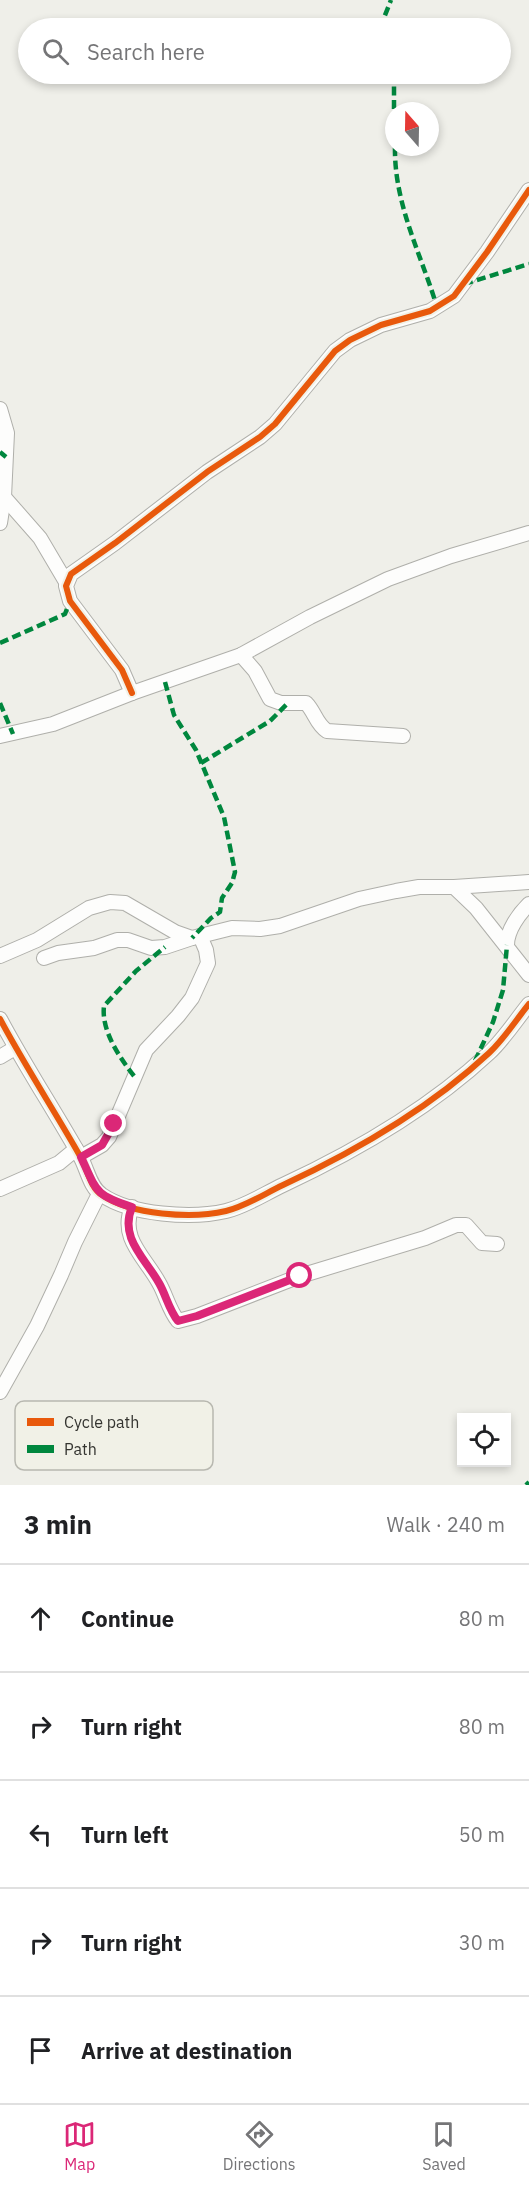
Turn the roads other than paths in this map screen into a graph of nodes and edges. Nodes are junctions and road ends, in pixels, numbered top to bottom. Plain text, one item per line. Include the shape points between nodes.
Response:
1 (529, 189) edge
2 (0, 408) edge
3 (4, 497) junction
4 (0, 523) edge
5 (529, 533) edge
6 (66, 582) junction
7 (241, 655) junction
8 (132, 693) junction
9 (0, 736) edge
10 (403, 736) dead end
11 (529, 882) edge
12 (454, 887) junction
13 (529, 904) edge
14 (196, 937) junction
15 (507, 945) junction
16 (0, 956) edge
17 (44, 958) dead end
18 (529, 975) edge
19 (529, 1004) edge
20 (0, 1019) edge
21 (15, 1048) junction
22 (0, 1057) edge
23 (78, 1153) junction
24 (0, 1189) edge
25 (99, 1194) junction
26 (132, 1207) junction
27 (497, 1244) dead end
28 (0, 1392) edge

1 - 6 street via 454,296 430,311 381,325 335,351 260,437 89,560
2 - 3 street via 7,433
3 - 4 street
3 - 6 street via 40,538
5 - 7 street via 388,579
6 - 8 street via 70,601 122,670
7 - 8 street
7 - 10 street via 255,670 270,699 306,703 327,731
8 - 9 street via 53,724
11 - 12 street
12 - 14 street via 396,891 359,899 280,926 232,928
12 - 15 street
13 - 15 street via 515,921
14 - 16 street via 175,932 125,903 110,902 89,908 37,940
14 - 17 street via 151,948 117,940
14 - 23 street via 206,950 208,963 192,998 146,1050 109,1137 102,1145
15 - 18 street
19 - 26 street via 490,1053 371,1141 336,1161 225,1211 165,1214
20 - 21 street
21 - 22 street
21 - 23 street
23 - 24 street
23 - 25 street
25 - 26 street
25 - 28 street via 37,1326
26 - 27 street via 127,1219 131,1238 178,1321 456,1225 466,1225 482,1243

